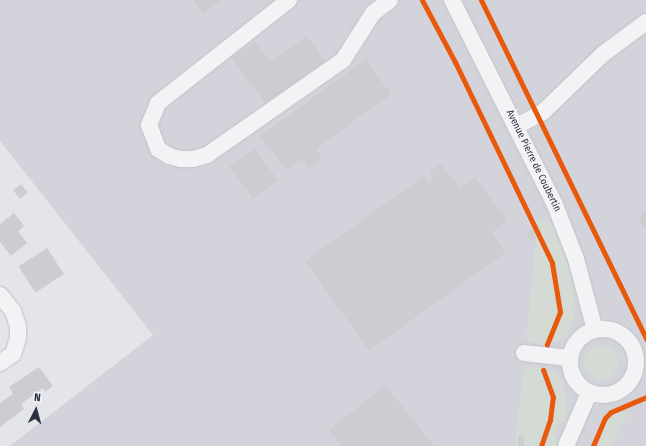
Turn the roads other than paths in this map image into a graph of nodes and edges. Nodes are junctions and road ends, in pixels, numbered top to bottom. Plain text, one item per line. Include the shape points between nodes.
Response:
1 (289, 0) edge
2 (390, 0) edge
3 (452, 0) edge
4 (646, 22) edge
5 (517, 126) junction
6 (0, 294) edge
7 (595, 330) junction
8 (524, 352) dead end
9 (569, 358) junction
10 (0, 363) edge
11 (641, 368) edge
12 (589, 393) junction
13 (566, 446) edge

1 - 2 street via 158,103 149,125 158,149 169,156 181,159 207,155 343,60 372,13
3 - 5 street, Avenue Pierre de Coubertin
4 - 5 street via 603,54 543,112
5 - 7 street, Avenue Pierre de Coubertin via 555,205 576,259
6 - 10 street via 13,311 18,326 18,338 13,354
7 - 9 street via 578,340
7 - 11 street via 606,329 625,337
8 - 9 street
9 - 12 street via 573,379
11 - 12 street via 619,392 599,396
12 - 13 street

